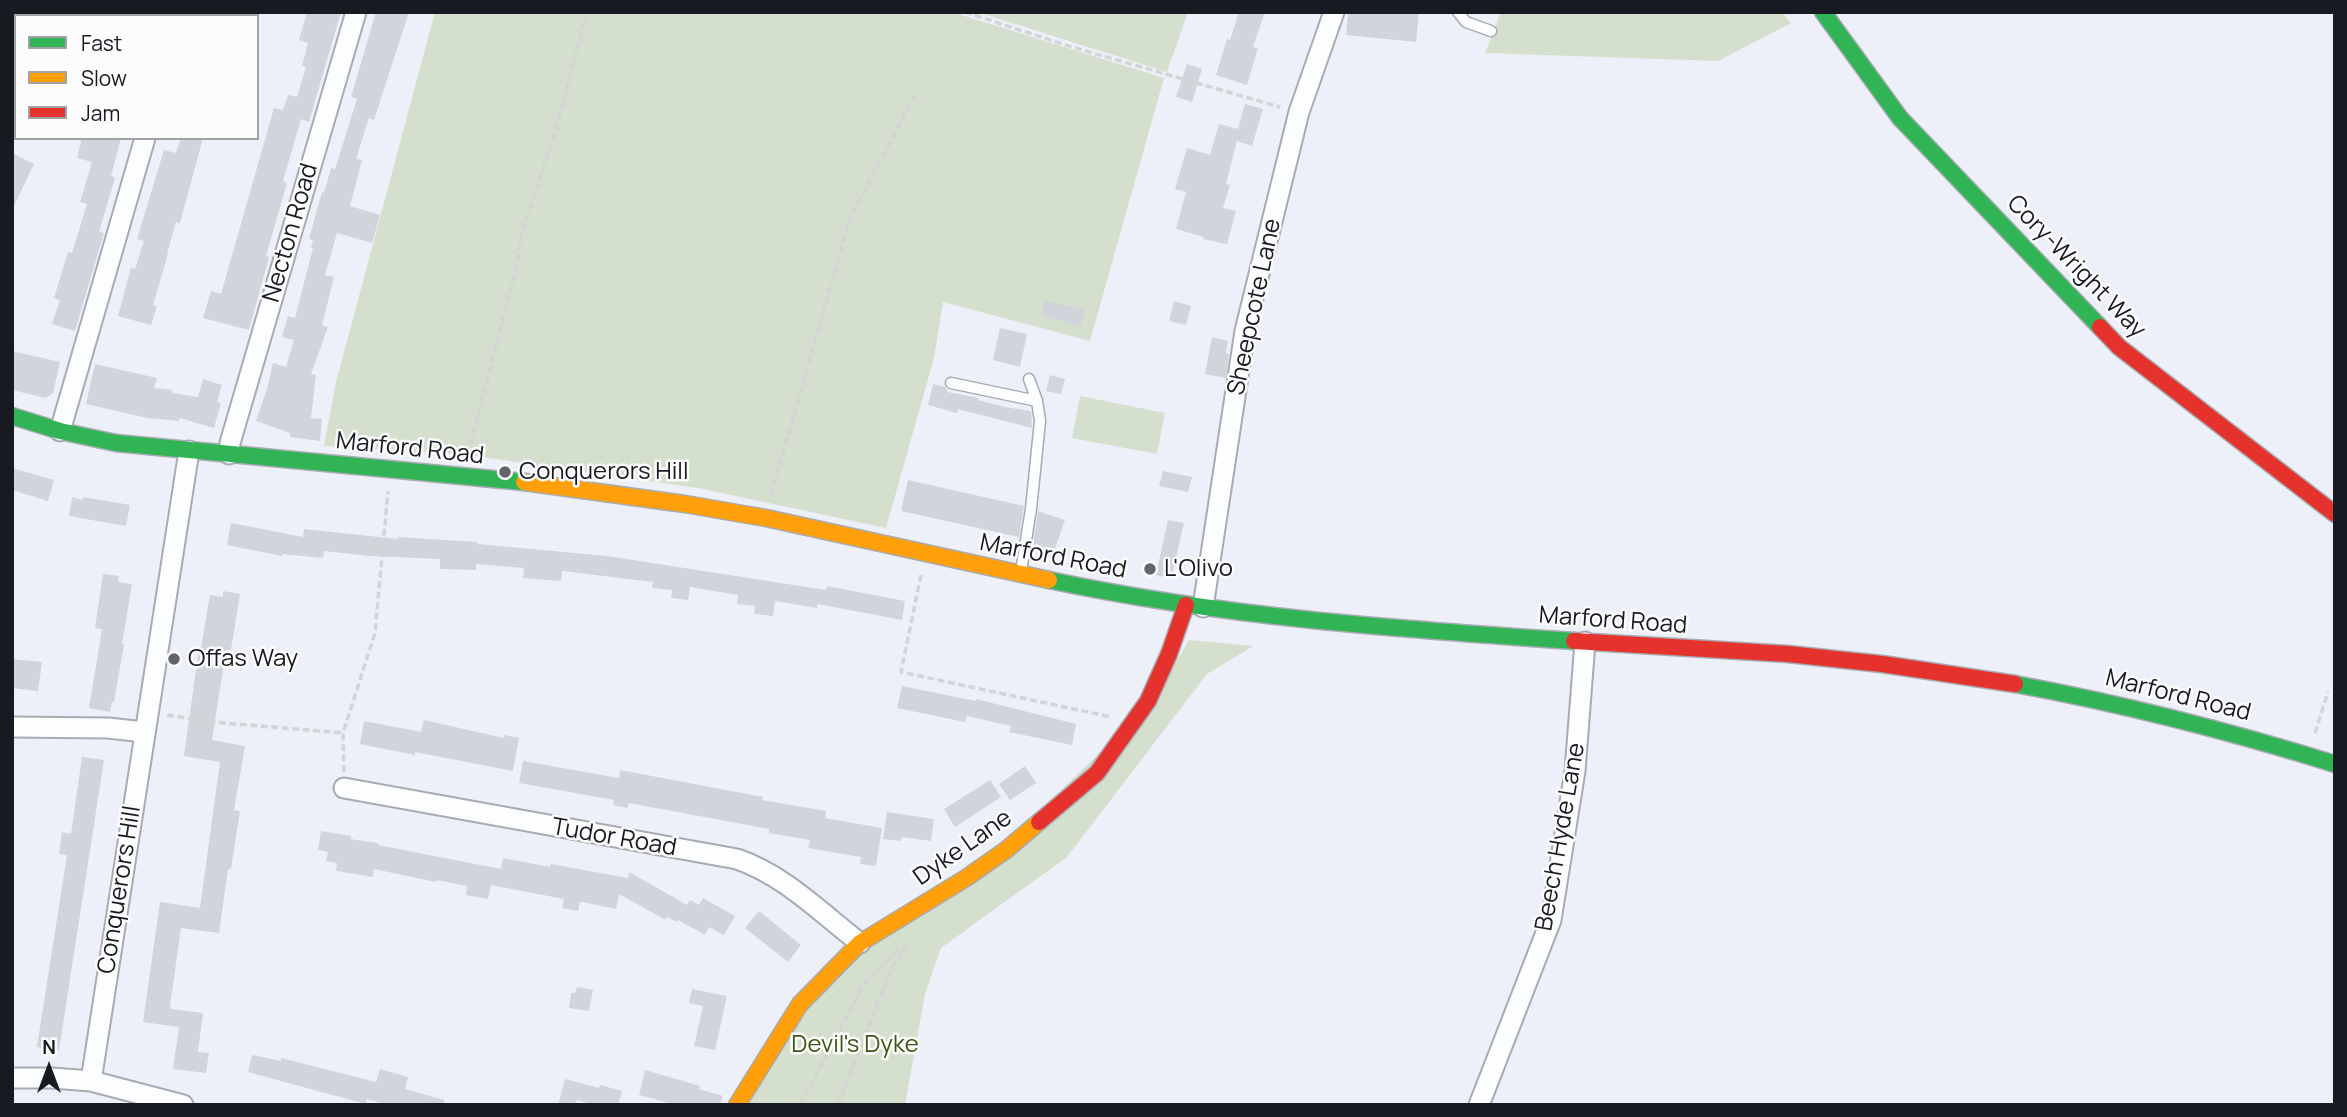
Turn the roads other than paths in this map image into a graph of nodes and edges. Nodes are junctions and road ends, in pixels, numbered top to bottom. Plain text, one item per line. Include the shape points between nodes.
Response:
1 (356, 12) edge
2 (1334, 12) edge
3 (1458, 12) edge
4 (1823, 12) edge
5 (1491, 31) dead end
6 (144, 140) edge
7 (1029, 379) dead end
8 (951, 383) dead end
9 (1037, 401) junction
10 (12, 416) edge
11 (60, 431) junction
12 (189, 451) junction
13 (229, 454) junction
14 (2335, 514) edge
15 (1020, 575) junction
16 (1195, 606) junction
17 (1586, 642) junction
18 (146, 722) junction
19 (12, 727) edge
20 (2335, 764) edge
21 (344, 788) road end
22 (860, 943) junction
23 (12, 1077) edge
24 (90, 1081) junction
25 (183, 1105) edge
26 (737, 1105) edge
27 (1479, 1105) edge

1 - 13 street, Necton Road
2 - 16 street, Sheepcote Lane via 1299,112 1245,331
3 - 5 lane via 1466,22
4 - 14 street, Cory-Wright Way via 1900,118 2119,347
6 - 11 street
7 - 9 lane
8 - 9 lane
9 - 15 lane via 1040,421
10 - 11 street, Marford Road
11 - 12 street, Marford Road
12 - 13 street, Marford Road
12 - 18 street, Conquerors Hill
13 - 15 street, Marford Road via 587,490 765,518
15 - 16 street, Marford Road
16 - 17 street, Marford Road via 1348,624
16 - 22 street, Dyke Lane via 1148,701 1097,773 1006,850
17 - 20 street, Marford Road via 1815,657 2078,695 2165,713
17 - 27 street, Beech Hyde Lane via 1576,771 1551,920
18 - 19 street via 108,729
18 - 24 street, Conquerors Hill
21 - 22 street, Tudor Road via 737,859 775,876
22 - 26 street, Dyke Lane via 800,1004
23 - 24 street
24 - 25 street

